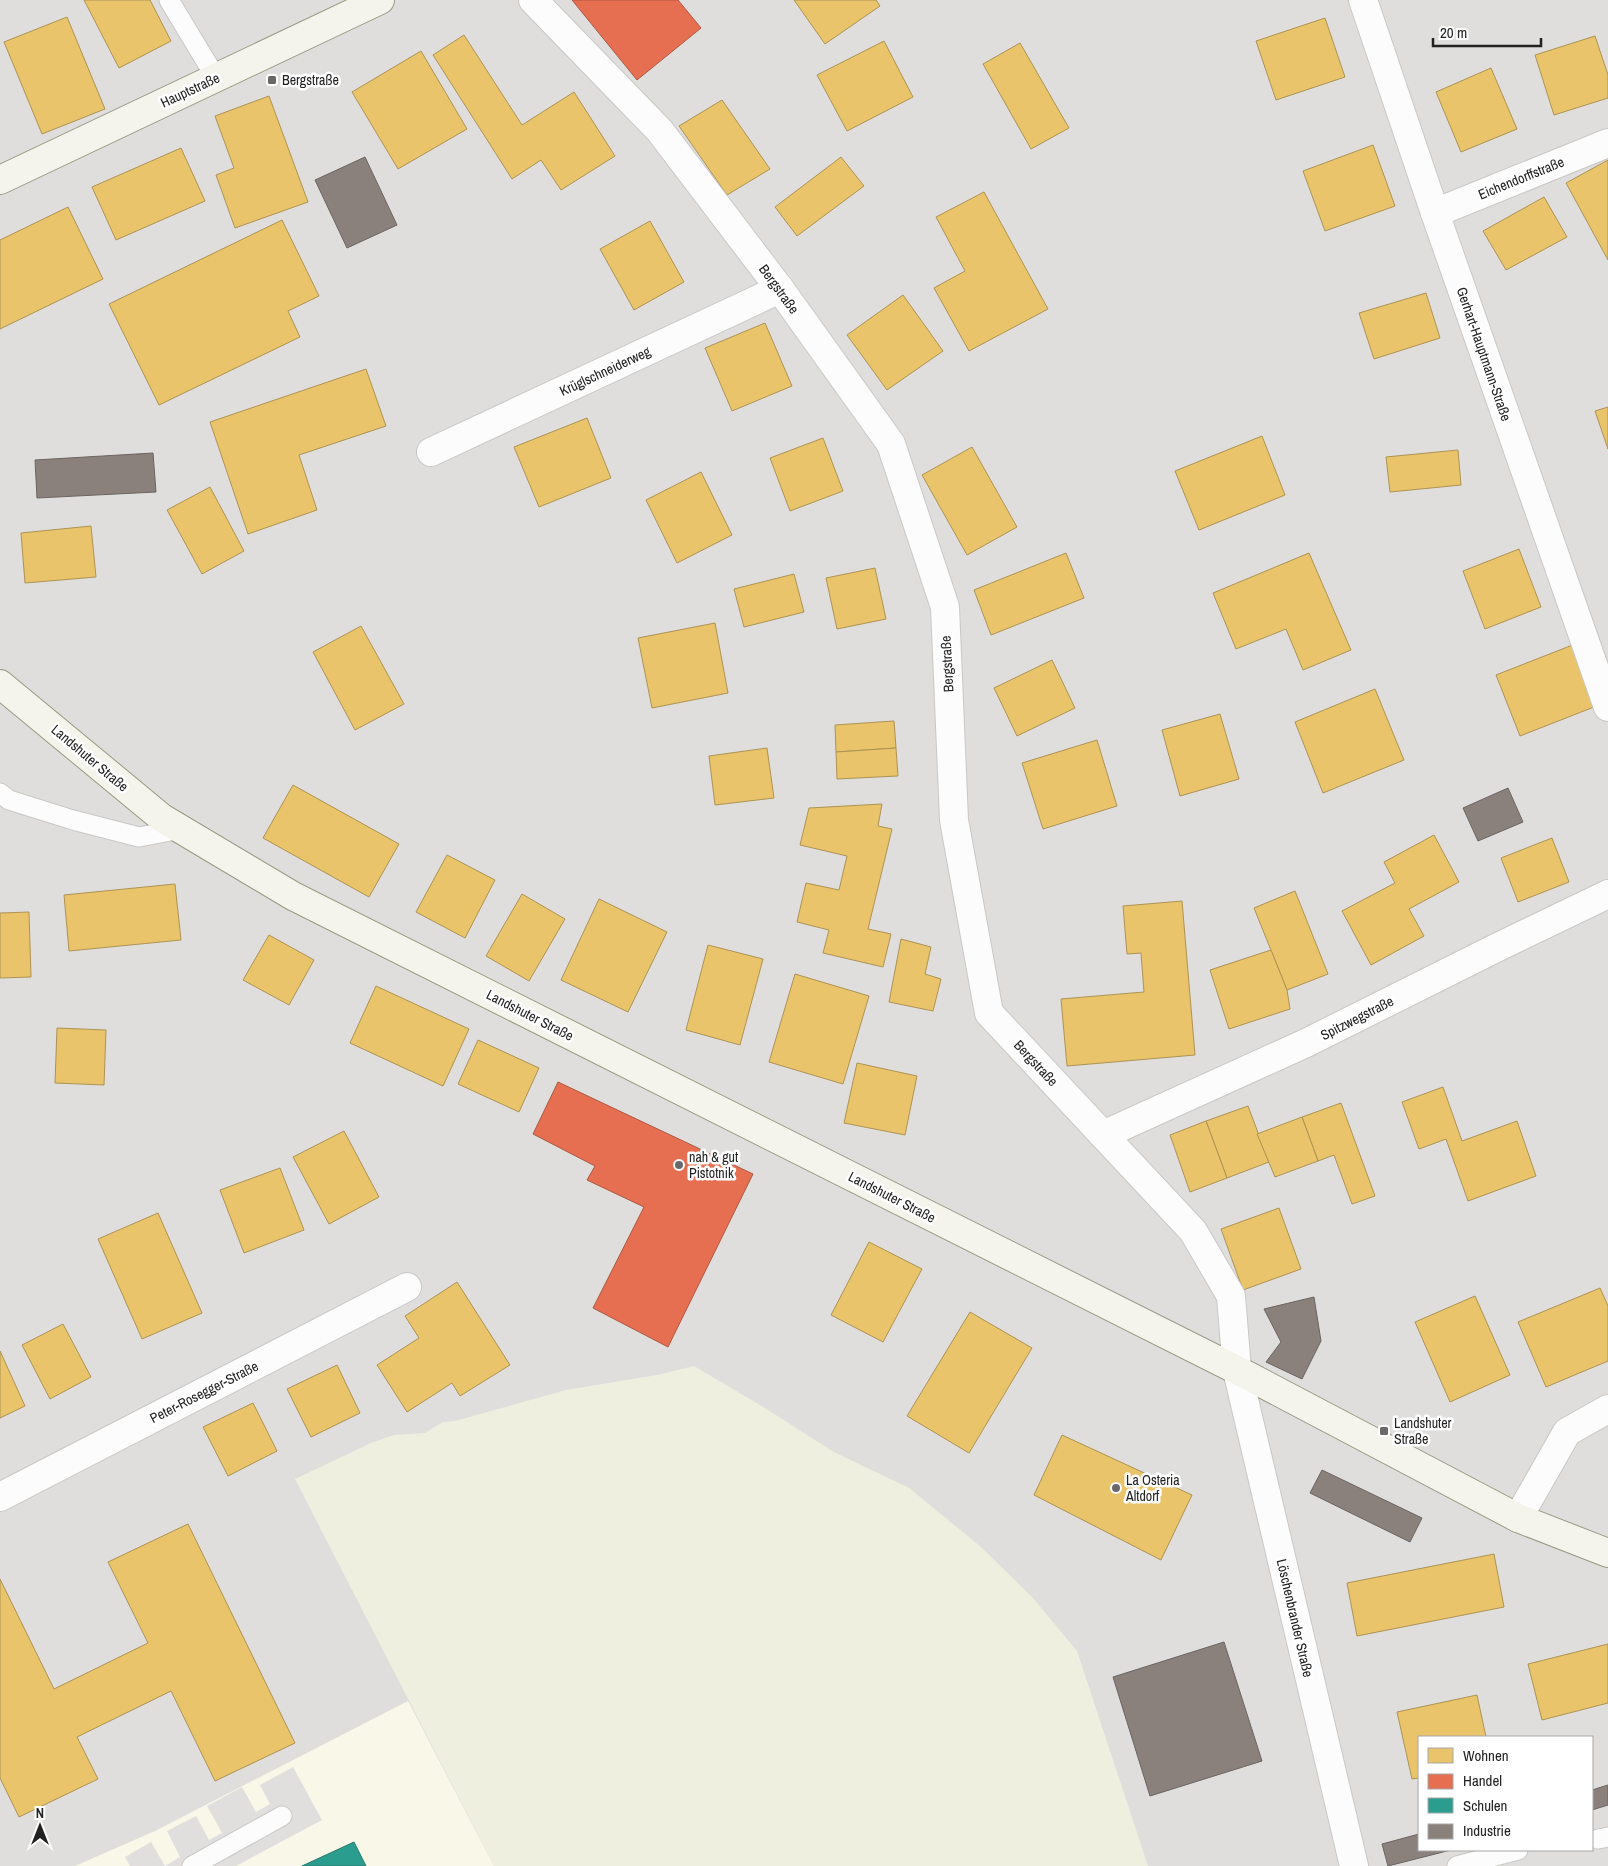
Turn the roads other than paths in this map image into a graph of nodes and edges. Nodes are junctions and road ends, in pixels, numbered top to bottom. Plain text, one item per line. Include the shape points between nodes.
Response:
1 (169, 0) edge
2 (380, 0) edge
3 (533, 0) edge
4 (1363, 0) edge
5 (216, 78) junction
6 (1608, 143) edge
7 (0, 180) edge
8 (1435, 213) junction
9 (780, 290) junction
10 (431, 452) dead end
11 (0, 684) edge
12 (1608, 707) edge
13 (0, 793) edge
14 (181, 830) junction
15 (1608, 894) edge
16 (1102, 1135) junction
17 (407, 1287) dead end
18 (1236, 1370) junction
19 (1608, 1409) edge
20 (0, 1497) edge
21 (1518, 1518) junction
22 (1608, 1553) edge
23 (282, 1816) dead end
24 (1514, 1851) edge
25 (1352, 1865) edge
26 (192, 1866) edge
27 (1457, 1866) edge

1 - 5 lane
2 - 5 street, Hauptstraße
3 - 9 street, Bergstraße via 660,131
4 - 8 street, Gerhart-Hauptmann-Straße
5 - 7 street, Hauptstraße
6 - 8 street, Eichendorffstraße
8 - 12 street, Gerhart-Hauptmann-Straße
9 - 10 street, Krüglschneiderweg
9 - 16 street, Bergstraße via 891,444 945,607 954,820 989,1013
11 - 14 street, Landshuter Straße via 162,818
13 - 14 lane via 9,800 139,837
14 - 18 street, Landshuter Straße via 293,896
15 - 16 street, Spitzwegstraße via 1306,1043
16 - 18 street, Bergstraße via 1194,1231 1231,1296
17 - 20 street, Peter-Rosegger-Straße
18 - 21 street, Landshuter Straße
18 - 25 street, Löschenbrander Straße
19 - 21 street via 1567,1432
21 - 22 street, Landshuter Straße
23 - 26 lane
24 - 27 lane

